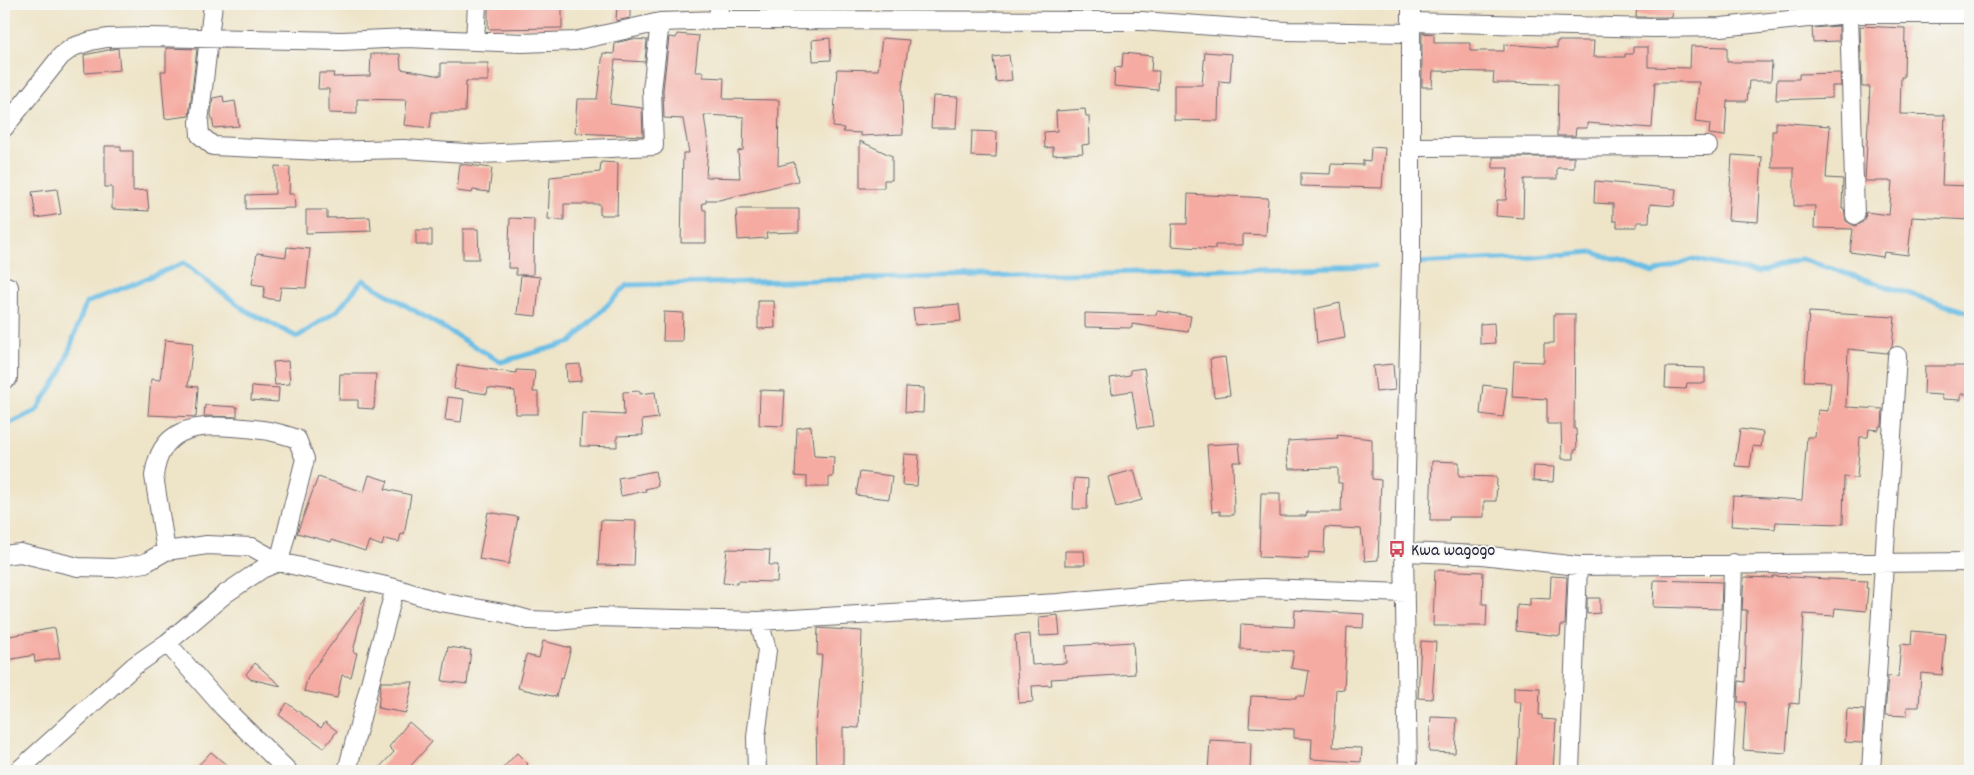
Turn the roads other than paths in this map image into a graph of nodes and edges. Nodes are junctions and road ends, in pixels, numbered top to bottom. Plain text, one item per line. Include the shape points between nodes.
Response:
1 (213, 4) edge
2 (477, 4) edge
3 (1411, 4) edge
4 (1866, 9) edge
5 (719, 12) edge
6 (1849, 14) junction
7 (1970, 14) edge
8 (660, 22) junction
9 (1411, 28) junction
10 (210, 38) junction
11 (475, 40) junction
12 (4, 128) edge
13 (1708, 146) dead end
14 (1411, 147) junction
15 (1855, 214) dead end
16 (4, 284) edge
17 (1896, 356) dead end
18 (8, 378) dead end
19 (166, 551) junction
20 (1404, 552) junction
21 (4, 555) edge
22 (279, 562) junction
23 (1883, 562) junction
24 (1970, 562) edge
25 (1733, 563) junction
26 (1578, 566) junction
27 (395, 588) junction
28 (1405, 593) junction
29 (759, 621) junction
30 (167, 643) junction
31 (18, 771) edge
32 (288, 771) edge
33 (347, 771) edge
34 (756, 771) edge
35 (1408, 771) edge
36 (1570, 771) edge
37 (1722, 771) edge
38 (1871, 771) edge

1 - 10 street
2 - 11 street
3 - 9 street
4 - 6 street
4 - 7 street
5 - 8 street
5 - 9 street via 1141,21 1286,31
6 - 9 street via 1721,27
6 - 15 street
8 - 10 street via 652,90 654,146 481,154 404,149 322,151 213,146 200,135 199,122
8 - 11 street via 575,41 522,43
9 - 14 street
10 - 11 street
10 - 12 street via 107,38 73,48 61,56
13 - 14 street
14 - 20 street via 1409,424
16 - 18 street via 9,287
17 - 23 street
19 - 21 street via 145,563 114,568 78,567 20,553
19 - 22 street via 207,545 252,546
19 - 22 street via 154,476 156,463 170,440 187,429 204,425 271,430 297,440 305,459
20 - 26 street via 1482,555
20 - 28 street
22 - 27 street
22 - 30 street via 262,569 225,594
23 - 24 street
23 - 25 street
23 - 38 street
25 - 26 street
25 - 37 street
26 - 36 street
27 - 29 street via 440,602 529,620 596,617
27 - 33 street
28 - 29 street via 1255,588
28 - 35 street
29 - 34 street via 767,650 756,737
30 - 31 street via 134,666
30 - 32 street via 222,707

